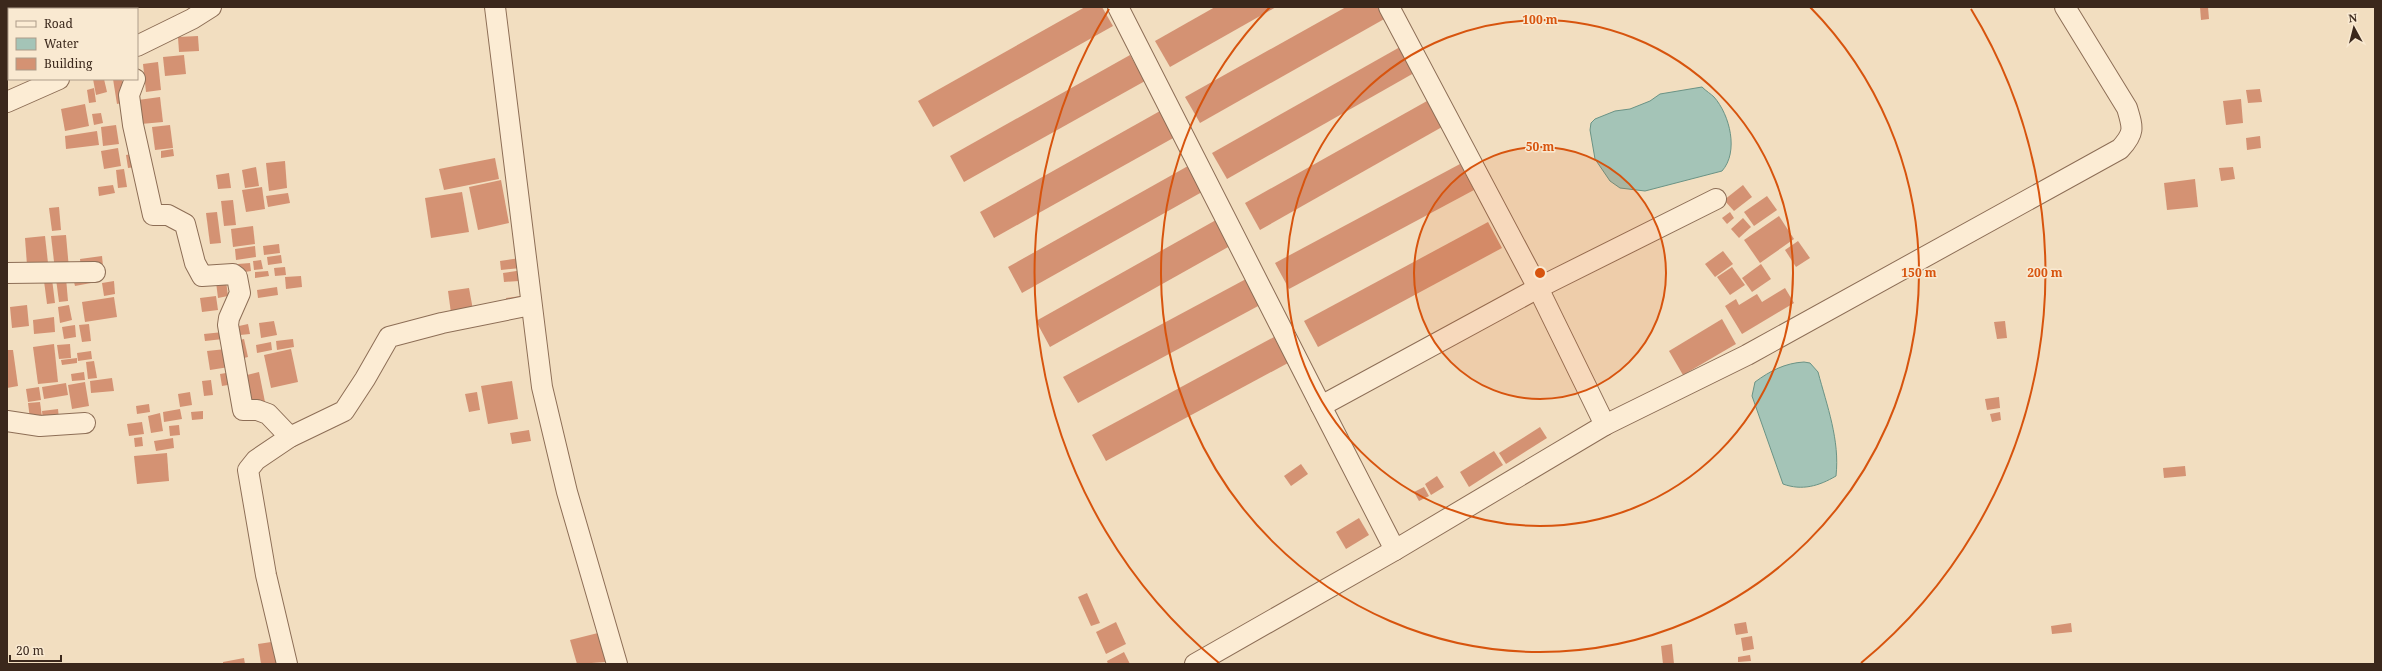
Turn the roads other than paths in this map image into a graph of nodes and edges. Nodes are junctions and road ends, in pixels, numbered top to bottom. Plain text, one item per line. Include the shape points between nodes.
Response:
1 (211, 7) edge
2 (495, 7) edge
3 (1118, 7) edge
4 (1389, 7) edge
5 (2065, 7) edge
6 (138, 46) edge
7 (57, 80) edge
8 (135, 80) edge
9 (7, 102) edge
10 (1716, 199) dead end
11 (95, 272) dead end
12 (7, 273) edge
13 (1538, 288) junction
14 (531, 305) junction
15 (1321, 406) junction
16 (7, 421) edge
17 (84, 424) dead end
18 (1605, 425) junction
19 (290, 437) junction
20 (1395, 550) junction
21 (287, 664) edge
22 (617, 664) edge
23 (1195, 664) edge

1 - 6 street
2 - 14 street
3 - 15 street
4 - 13 street
5 - 18 street via 2127,108 2132,126 2131,137 2120,149 1747,355
7 - 9 street
8 - 19 street via 129,95 132,118 153,215 168,215 185,224 195,263 202,276 233,274 237,277 240,293 228,326 243,410 256,410 268,414
10 - 13 street
11 - 12 street
13 - 15 street
13 - 18 street
14 - 19 street via 442,323 389,337 344,410
14 - 22 street via 542,387 567,492
15 - 20 street
16 - 17 street via 40,426
18 - 20 street
19 - 21 street via 256,460 248,470 266,575
20 - 23 street

